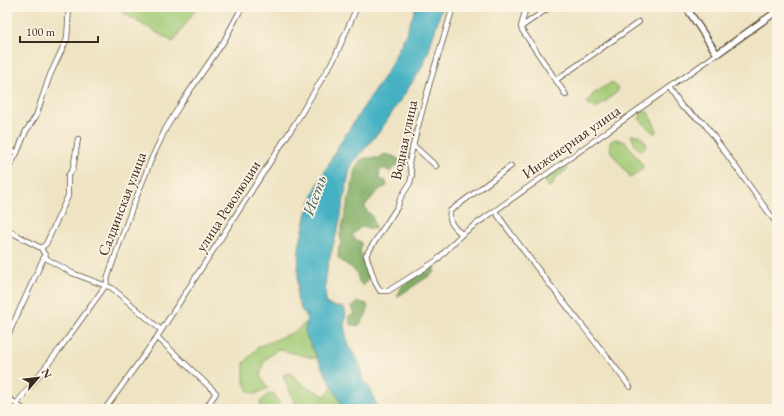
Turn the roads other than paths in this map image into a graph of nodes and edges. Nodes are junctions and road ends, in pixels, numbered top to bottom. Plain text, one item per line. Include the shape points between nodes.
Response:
1 (69, 7) edge
2 (242, 7) edge
3 (357, 7) edge
4 (453, 7) edge
5 (526, 7) edge
6 (550, 7) edge
7 (686, 7) edge
8 (777, 11) edge
9 (639, 22) dead end
10 (521, 27) junction
11 (717, 54) junction
12 (556, 80) junction
13 (669, 88) junction
14 (566, 95) dead end
15 (78, 139) dead end
16 (413, 145) junction
17 (7, 148) edge
18 (17, 152) junction
19 (436, 166) dead end
20 (511, 166) dead end
21 (7, 171) edge
22 (495, 210) junction
23 (777, 224) edge
24 (7, 230) edge
25 (462, 234) junction
26 (42, 248) junction
27 (45, 255) junction
28 (106, 285) junction
29 (380, 290) joint
30 (161, 330) junction
31 (7, 337) edge
32 (157, 337) junction
33 (630, 387) dead end
34 (7, 397) edge
35 (16, 404) junction
36 (23, 409) edge
37 (105, 409) edge
38 (205, 409) edge

1 - 18 street via 67,38 50,75 36,116
2 - 28 street, Салдинская улица via 224,41 166,128 131,211
3 - 30 street, улица Революции via 335,57 296,122
4 - 16 street, Водная улица
5 - 10 street
6 - 10 street
7 - 11 street
8 - 11 street, Инженерная улица
9 - 12 street
10 - 12 street
11 - 13 street, Инженерная улица
12 - 14 street
13 - 22 street, Инженерная улица
13 - 23 street via 682,107 704,123
15 - 26 street via 73,169 68,176 68,196
16 - 19 street
16 - 29 street, Водная улица via 409,163 412,175 410,183 366,255
17 - 18 street
18 - 21 street
20 - 25 street via 450,211 449,218 453,227
22 - 25 street, Инженерная улица
22 - 33 street via 543,277
24 - 26 street
25 - 29 street, Инженерная улица via 436,261 388,291
26 - 27 street
27 - 28 street via 47,259 72,273
27 - 31 street
28 - 30 street
28 - 35 street, Салдинская улица
30 - 32 street, улица Революции
32 - 37 street, улица Революции
32 - 38 street via 216,393
34 - 35 street
35 - 36 street

